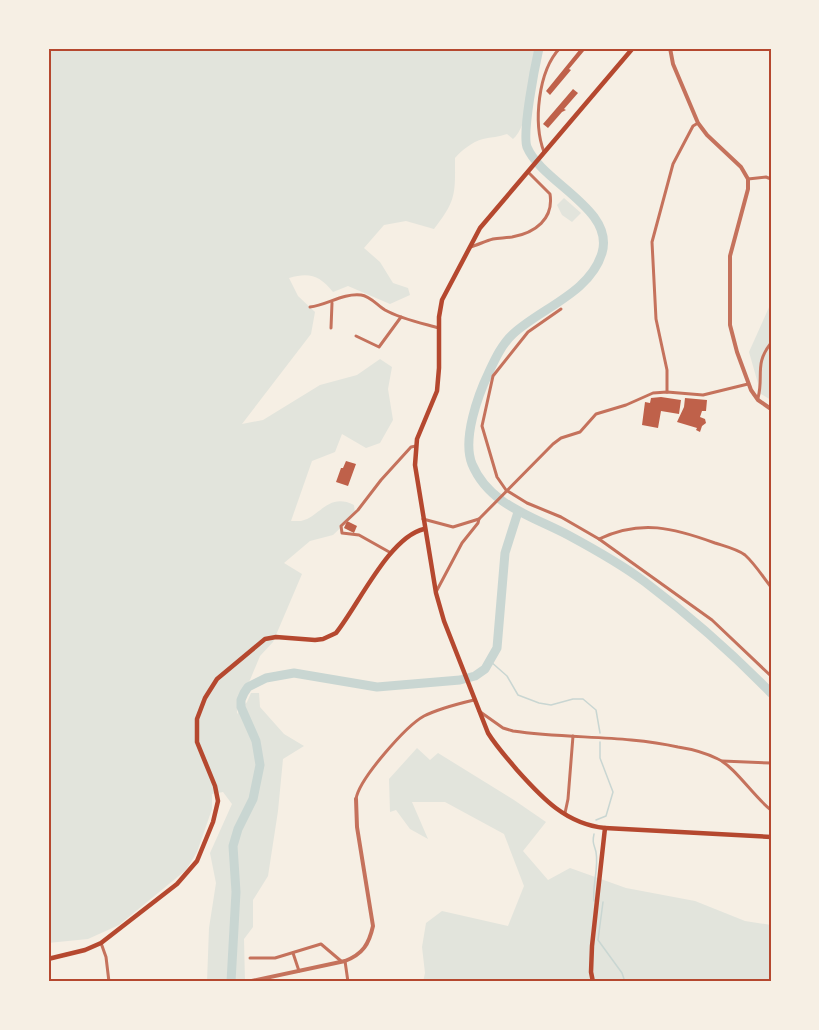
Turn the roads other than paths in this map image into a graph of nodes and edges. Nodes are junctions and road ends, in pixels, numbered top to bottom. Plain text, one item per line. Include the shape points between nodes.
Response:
1 (560, 48) edge
2 (633, 48) edge
3 (670, 48) edge
4 (698, 123) junction
5 (543, 153) junction
6 (530, 170) junction
7 (748, 179) junction
8 (771, 179) edge
9 (469, 247) junction
10 (332, 302) junction
11 (310, 307) dead end
12 (561, 309) dead end
13 (401, 317) junction
14 (331, 328) dead end
15 (439, 328) junction
16 (356, 336) dead end
17 (771, 343) edge
18 (748, 384) junction
19 (667, 392) junction
20 (758, 400) junction
21 (771, 409) edge
22 (416, 446) junction
23 (506, 490) junction
24 (423, 519) junction
25 (479, 519) junction
26 (424, 529) junction
27 (599, 538) junction
28 (391, 553) junction
29 (771, 587) edge
30 (436, 593) junction
31 (771, 676) edge
32 (473, 698) junction
33 (477, 709) junction
34 (573, 736) junction
35 (722, 761) junction
36 (771, 763) edge
37 (356, 799) joint
38 (771, 810) edge
39 (565, 815) junction
40 (605, 828) junction
41 (771, 837) edge
42 (102, 943) junction
43 (293, 953) junction
44 (250, 958) dead end
45 (48, 959) edge
46 (343, 961) junction
47 (298, 970) junction
48 (109, 982) edge
49 (247, 982) edge
50 (348, 982) edge
51 (593, 982) edge

1 - 5 street via 554,54 540,96 537,118
2 - 5 main road
3 - 4 street
4 - 7 street
4 - 19 street via 673,164 652,242 656,319 667,369
5 - 6 main road
6 - 9 main road via 480,228
6 - 9 street via 550,194 549,215 520,235
7 - 8 street
7 - 18 street via 729,272 730,325
9 - 15 main road via 442,300
10 - 11 street
10 - 13 street via 362,295
10 - 14 street
12 - 23 street via 528,332 493,376 482,426
13 - 15 street
13 - 16 street via 379,347
15 - 22 main road via 437,392
17 - 20 street via 760,360
18 - 19 street via 703,395
18 - 20 street
19 - 23 street via 653,393 596,414 578,433 561,438
20 - 21 street
22 - 24 main road
22 - 28 street via 341,526 342,533 359,535
23 - 25 street
23 - 27 street
24 - 25 street via 449,527
24 - 26 main road
25 - 30 street
26 - 28 main road
26 - 30 main road
27 - 29 street via 633,528 682,531 742,553
27 - 31 street via 707,616
28 - 42 main road via 336,633 315,640 276,636 265,639 232,664 212,686 196,727 197,742 218,801 201,853 184,877
30 - 32 main road
32 - 33 main road
32 - 37 street via 442,708 410,725 361,784
33 - 34 street via 507,730
33 - 39 main road via 495,744 548,803
34 - 35 street via 652,741
34 - 39 street
35 - 36 street
35 - 38 street
37 - 46 street via 373,926 364,950
39 - 40 main road
40 - 41 main road
40 - 51 main road via 592,946
42 - 45 main road
42 - 48 street
43 - 44 street
43 - 46 street via 321,944
43 - 47 street
46 - 47 street
46 - 50 street
47 - 49 street

